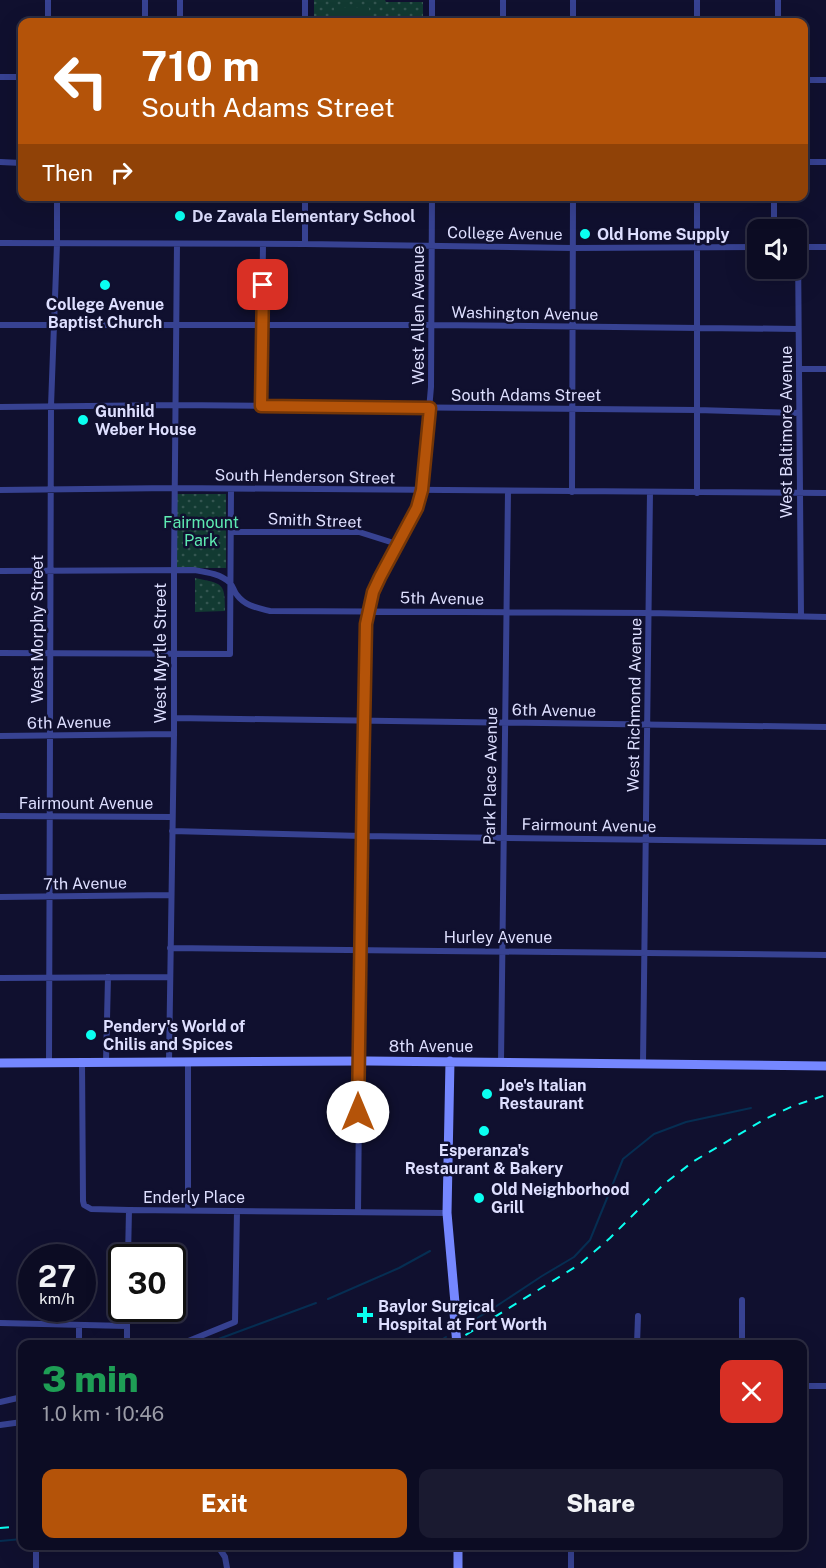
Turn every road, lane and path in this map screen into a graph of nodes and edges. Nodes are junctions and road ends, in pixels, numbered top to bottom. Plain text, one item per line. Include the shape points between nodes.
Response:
1 (48, 0) edge
2 (145, 0) edge
3 (180, 0) edge
4 (305, 0) edge
5 (432, 0) edge
6 (503, 0) edge
7 (573, 0) edge
8 (697, 0) edge
9 (778, 0) edge
10 (48, 18) edge
11 (145, 18) edge
12 (180, 18) edge
13 (305, 18) edge
14 (432, 18) edge
15 (503, 18) edge
16 (573, 18) edge
17 (697, 18) edge
18 (778, 18) edge
19 (0, 77) edge
20 (18, 77) edge
21 (808, 80) edge
22 (826, 80) edge
23 (0, 162) edge
24 (808, 162) edge
25 (826, 162) edge
26 (18, 163) edge
27 (57, 201) edge
28 (305, 201) edge
29 (432, 201) edge
30 (573, 201) edge
31 (697, 201) edge
32 (774, 201) edge
33 (774, 219) edge
34 (0, 243) edge
35 (57, 244) junction
36 (177, 244) junction
37 (263, 244) junction
38 (305, 244) junction
39 (432, 246) junction
40 (697, 247) junction
41 (747, 247) edge
42 (807, 247) edge
43 (826, 247) edge
44 (572, 248) junction
45 (797, 279) edge
46 (0, 325) edge
47 (54, 325) junction
48 (176, 325) junction
49 (263, 325) junction
50 (432, 326) junction
51 (572, 327) junction
52 (697, 329) junction
53 (798, 329) junction
54 (799, 369) junction
55 (826, 369) edge
56 (175, 405) junction
57 (51, 406) junction
58 (261, 406) junction
59 (0, 407) edge
60 (430, 408) junction
61 (572, 409) junction
62 (697, 410) junction
63 (799, 413) junction
64 (174, 488) junction
65 (231, 489) junction
66 (0, 490) edge
67 (51, 490) junction
68 (422, 490) junction
69 (508, 491) junction
70 (572, 492) junction
71 (650, 492) junction
72 (697, 493) junction
73 (800, 493) junction
74 (826, 494) edge
75 (231, 532) junction
76 (397, 544) junction
77 (0, 571) edge
78 (51, 571) junction
79 (174, 571) junction
80 (230, 583) junction
81 (369, 611) junction
82 (507, 613) junction
83 (649, 613) junction
84 (801, 616) junction
85 (826, 617) edge
86 (0, 653) edge
87 (51, 653) junction
88 (174, 654) junction
89 (174, 718) junction
90 (363, 721) junction
91 (506, 723) junction
92 (647, 725) junction
93 (826, 727) edge
94 (174, 734) junction
95 (0, 736) edge
96 (50, 736) junction
97 (0, 816) edge
98 (50, 816) junction
99 (172, 817) junction
100 (172, 831) junction
101 (362, 836) junction
102 (504, 838) junction
103 (646, 839) junction
104 (826, 842) edge
105 (170, 896) junction
106 (0, 897) edge
107 (50, 897) junction
108 (170, 948) junction
109 (360, 950) junction
110 (503, 951) junction
111 (645, 952) junction
112 (826, 955) edge
113 (108, 977) junction
114 (170, 977) junction
115 (0, 978) edge
116 (50, 978) junction
117 (359, 1061) junction
118 (450, 1061) junction
119 (49, 1062) junction
120 (82, 1062) junction
121 (106, 1062) junction
122 (169, 1062) junction
123 (188, 1062) junction
124 (501, 1062) junction
125 (0, 1063) edge
126 (644, 1063) junction
127 (826, 1066) edge
128 (129, 1210) junction
129 (188, 1210) junction
130 (237, 1210) junction
131 (358, 1212) junction
132 (447, 1212) junction
133 (128, 1244) edge
134 (742, 1300) dead end
135 (455, 1303) junction
136 (638, 1316) dead end
137 (127, 1322) edge
138 (0, 1323) edge
139 (79, 1326) junction
140 (127, 1326) junction
141 (79, 1340) edge
142 (127, 1340) edge
143 (191, 1340) edge
144 (457, 1340) edge
145 (462, 1340) edge
146 (637, 1340) edge
147 (742, 1340) edge
148 (807, 1386) edge
149 (826, 1386) edge
150 (18, 1398) edge
151 (0, 1402) edge
152 (18, 1423) edge
153 (0, 1425) edge
154 (36, 1550) edge
155 (458, 1550) edge
156 (571, 1550) edge
157 (221, 1551) dead end
158 (36, 1568) edge
159 (227, 1568) edge
160 (458, 1568) edge
161 (570, 1568) edge

1 - 10 street
2 - 11 street
3 - 12 street
4 - 13 street
5 - 14 street
6 - 15 street
7 - 16 street
8 - 17 street
9 - 18 street
19 - 20 street
21 - 22 street
23 - 26 street
24 - 25 street
27 - 35 street, West Morphy Street
28 - 38 street
29 - 39 street, West Allen Avenue
30 - 44 street
31 - 40 street
32 - 33 street
34 - 35 street, College Avenue
35 - 36 street, College Avenue
35 - 47 street, West Morphy Street
36 - 37 street, College Avenue
36 - 48 street, West Myrtle Street
37 - 38 street, College Avenue
37 - 49 street
38 - 39 street, College Avenue
39 - 44 street, College Avenue
39 - 50 street, West Allen Avenue
40 - 41 street, College Avenue
40 - 44 street, College Avenue
40 - 52 street
42 - 43 street
44 - 51 street
45 - 53 street, West Baltimore Avenue
46 - 47 street, Washington Avenue
47 - 48 street, Washington Avenue
47 - 57 street, West Morphy Street
48 - 49 street, Washington Avenue
48 - 56 street, West Myrtle Street
49 - 50 street, Washington Avenue
49 - 58 street
50 - 51 street, Washington Avenue
50 - 60 street, West Allen Avenue
51 - 52 street, Washington Avenue
51 - 61 street
52 - 53 street, Washington Avenue
52 - 62 street
53 - 54 street, West Baltimore Avenue
54 - 55 street
54 - 63 street, West Baltimore Avenue
56 - 57 street, South Adams Street
56 - 58 street, South Adams Street
56 - 64 street, West Myrtle Street
57 - 59 street, South Adams Street
57 - 67 street, West Morphy Street
58 - 60 street, South Adams Street
60 - 61 street, South Adams Street
60 - 68 street, West Allen Avenue
61 - 62 street, South Adams Street
61 - 70 street
62 - 63 street, South Adams Street
62 - 72 street
63 - 73 street, West Baltimore Avenue
64 - 65 street, South Henderson Street
64 - 67 street, South Henderson Street
64 - 79 street, West Myrtle Street
65 - 68 street, South Henderson Street
65 - 75 street
66 - 67 street, South Henderson Street
67 - 78 street, West Morphy Street
68 - 69 street, South Henderson Street
68 - 76 street, West Allen Avenue via 417,508
69 - 70 street, South Henderson Street
69 - 82 street, Park Place Avenue
70 - 71 street, South Henderson Street
71 - 72 street, South Henderson Street
71 - 83 street, West Richmond Avenue
72 - 73 street, South Henderson Street
73 - 74 street, South Henderson Street
73 - 84 street, West Baltimore Avenue
75 - 76 street, Smith Street via 353,532
75 - 80 street
76 - 81 street, West Allen Avenue via 373,592
77 - 78 street, 5th Avenue
78 - 79 street, 5th Avenue
78 - 87 street, West Morphy Street
79 - 80 street, 5th Avenue via 208,572
79 - 88 street, West Myrtle Street
80 - 81 street, 5th Avenue via 237,597 255,608
80 - 88 street via 230,654
81 - 82 street, 5th Avenue
81 - 90 street, West Allen Avenue
82 - 83 street, 5th Avenue
82 - 91 street, Park Place Avenue
83 - 84 street, 5th Avenue
83 - 92 street, West Richmond Avenue
84 - 85 street, 5th Avenue
86 - 87 street
87 - 88 street
87 - 96 street, West Morphy Street
88 - 89 street, West Myrtle Street
89 - 90 street, 6th Avenue
89 - 94 street, West Myrtle Street
90 - 91 street, 6th Avenue
90 - 101 street, West Allen Avenue
91 - 92 street, 6th Avenue
91 - 102 street, Park Place Avenue
92 - 93 street, 6th Avenue
92 - 103 street, West Richmond Avenue
94 - 96 street, 6th Avenue
94 - 99 street, West Myrtle Street
95 - 96 street, 6th Avenue
96 - 98 street, West Morphy Street
97 - 98 street, Fairmount Avenue
98 - 99 street, Fairmount Avenue
98 - 107 street, West Morphy Street
99 - 100 street, West Myrtle Street
100 - 101 street, Fairmount Avenue
100 - 105 street, West Myrtle Street
101 - 102 street, Fairmount Avenue
101 - 109 street, West Allen Avenue
102 - 103 street, Fairmount Avenue
102 - 110 street, Park Place Avenue
103 - 104 street, Fairmount Avenue
103 - 111 street, West Richmond Avenue
105 - 107 street, 7th Avenue
105 - 108 street, West Myrtle Street
106 - 107 street, 7th Avenue
107 - 116 street, West Morphy Street
108 - 109 street, Hurley Avenue
108 - 114 street, West Myrtle Street
109 - 110 street, Hurley Avenue
109 - 117 street, West Allen Avenue
110 - 111 street, Hurley Avenue
110 - 124 street, Park Place Avenue
111 - 112 street, Hurley Avenue
111 - 126 street, West Richmond Avenue
113 - 114 street
113 - 116 street
113 - 121 street
114 - 122 street, West Myrtle Street
115 - 116 street
116 - 119 street, West Morphy Street
117 - 118 main road, 8th Avenue
117 - 123 main road, 8th Avenue
117 - 131 street, West Allen Avenue
118 - 124 main road, 8th Avenue
118 - 132 main road
119 - 120 main road, 8th Avenue
119 - 125 main road, 8th Avenue
120 - 121 main road, 8th Avenue
120 - 128 street, Enderly Place via 84,1205 91,1209
121 - 122 main road, 8th Avenue
122 - 123 main road, 8th Avenue
123 - 129 street
124 - 126 main road, 8th Avenue
126 - 127 main road, 8th Avenue
128 - 129 street, Enderly Place
128 - 133 street
129 - 130 street, Enderly Place
130 - 131 street, Enderly Place
130 - 143 street via 235,1322
131 - 132 street, Enderly Place
132 - 135 main road
134 - 147 street
135 - 144 main road
135 - 145 main road
136 - 146 street
137 - 140 street
138 - 139 street
139 - 140 street
139 - 141 street
140 - 142 street
148 - 149 street
150 - 151 street
152 - 153 street
154 - 158 street
155 - 160 main road
156 - 161 street
157 - 159 street

